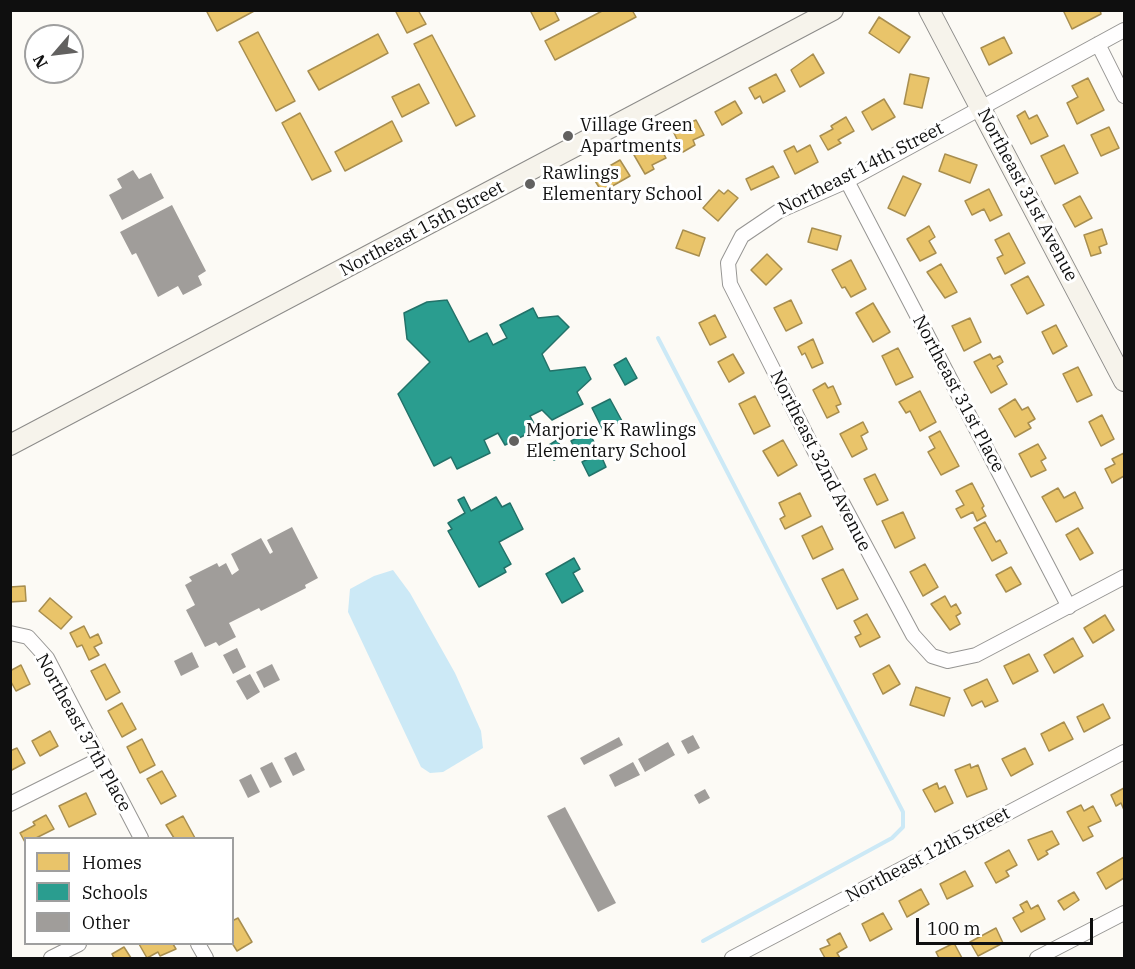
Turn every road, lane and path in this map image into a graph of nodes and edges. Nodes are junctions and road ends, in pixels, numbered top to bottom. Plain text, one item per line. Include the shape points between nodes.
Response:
1 (833, 10) edge
2 (928, 10) edge
3 (1125, 30) edge
4 (1098, 44) junction
5 (1125, 96) edge
6 (980, 106) junction
7 (847, 181) junction
8 (734, 251) joint
9 (1125, 381) edge
10 (10, 445) edge
11 (1125, 577) edge
12 (1069, 607) junction
13 (14, 634) edge
14 (1125, 752) edge
15 (98, 760) junction
16 (10, 804) edge
17 (140, 837) edge
18 (1125, 913) edge
19 (77, 945) edge
20 (51, 958) edge
21 (732, 958) edge
22 (1037, 958) edge

1 - 10 street, Northeast 15th Street
2 - 6 street, Northeast 31st Avenue
3 - 4 street, Northeast 14th Street
4 - 5 street
4 - 6 street, Northeast 14th Street
6 - 7 street, Northeast 14th Street
6 - 9 street, Northeast 31st Avenue
7 - 8 street, Northeast 14th Street via 779,211 742,236
7 - 12 street, Northeast 31st Place
8 - 12 street, Northeast 32nd Avenue via 728,263 730,284 760,346 913,635 932,656 948,661 976,655
11 - 12 street
13 - 15 street, Northeast 37th Place via 28,638 47,658
14 - 21 street, Northeast 12th Street
15 - 16 street
15 - 17 street, Northeast 37th Place
18 - 22 street
19 - 20 street

